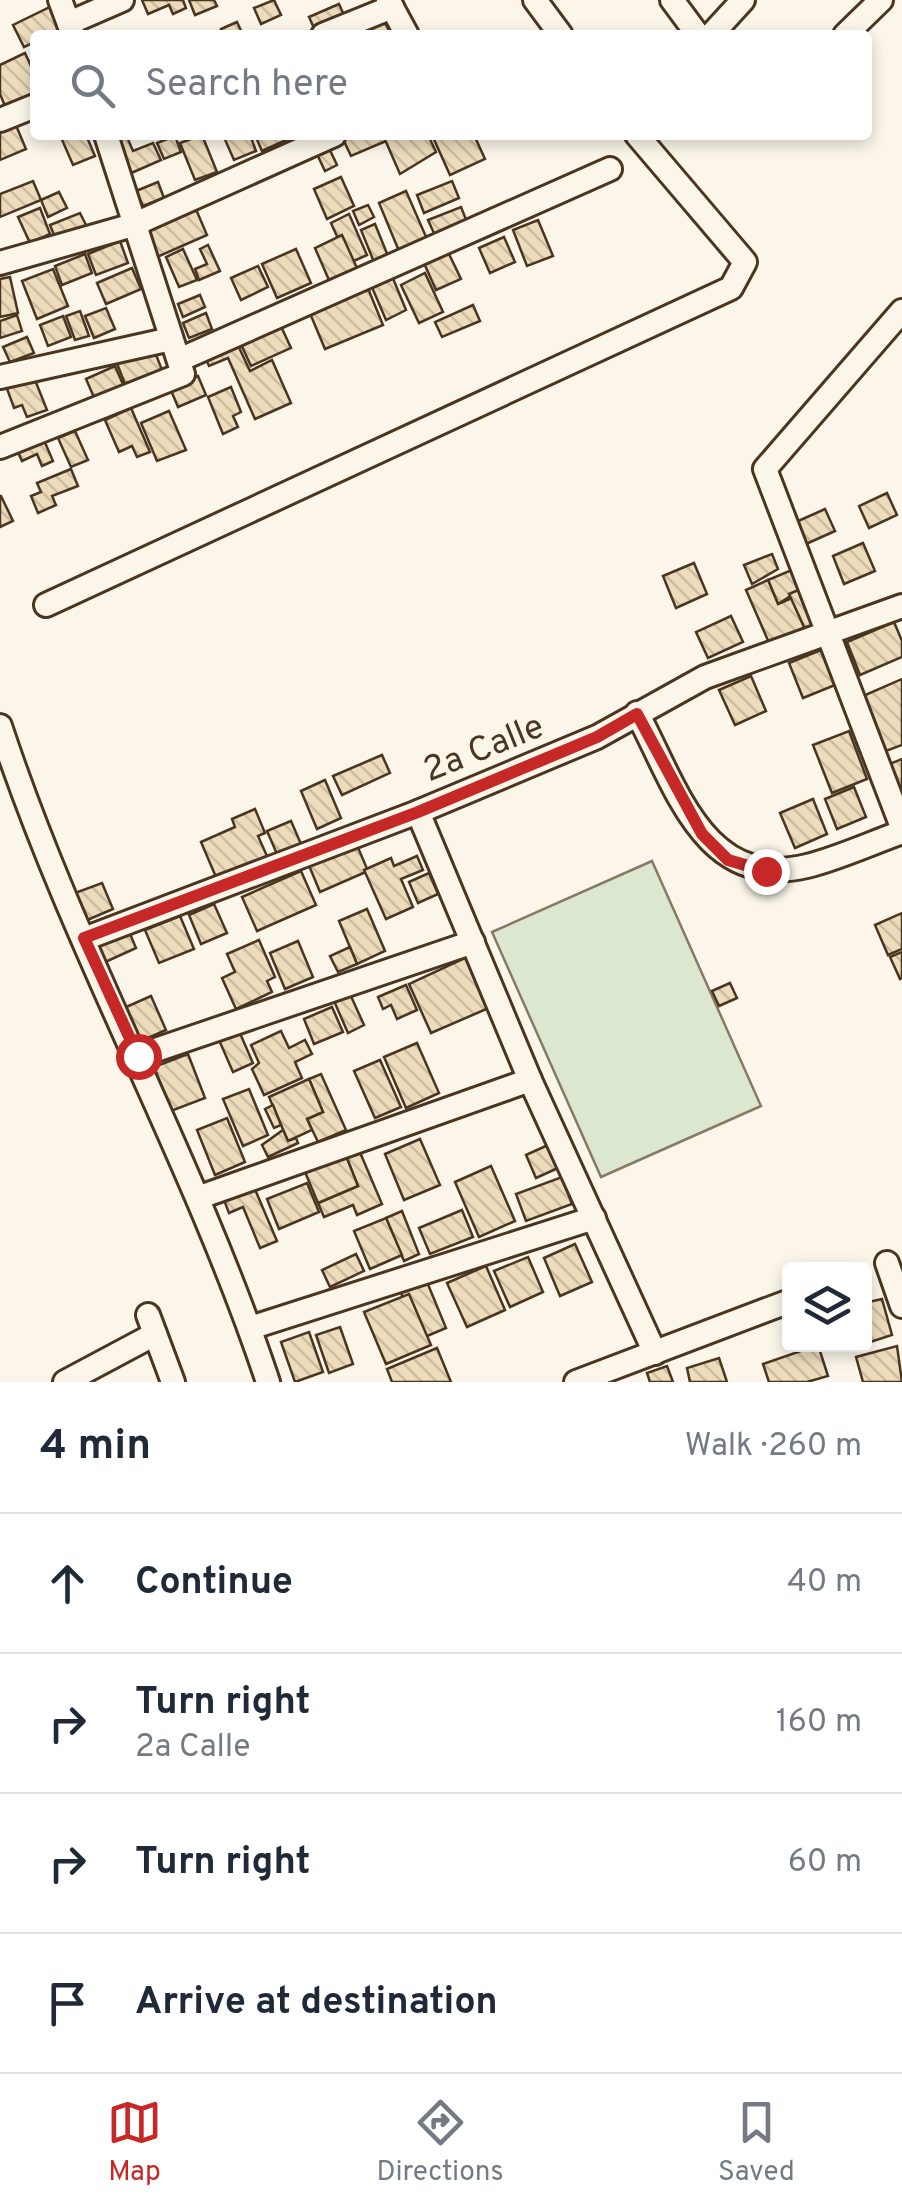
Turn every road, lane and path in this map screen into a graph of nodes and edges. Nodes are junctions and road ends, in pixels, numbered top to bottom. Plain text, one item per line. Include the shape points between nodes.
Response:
1 (60, 0) edge
2 (122, 0) edge
3 (535, 0) edge
4 (672, 0) edge
5 (743, 0) edge
6 (881, 0) edge
7 (390, 3) edge
8 (71, 29) edge
9 (333, 30) edge
10 (404, 30) edge
11 (558, 30) edge
12 (694, 30) edge
13 (716, 30) edge
14 (850, 30) edge
15 (30, 108) edge
16 (0, 120) edge
17 (108, 140) edge
18 (323, 140) edge
19 (641, 140) edge
20 (610, 170) dead end
21 (133, 225) junction
22 (0, 263) edge
23 (902, 311) edge
24 (175, 349) junction
25 (0, 377) edge
26 (0, 446) edge
27 (46, 605) dead end
28 (902, 606) edge
29 (831, 633) junction
30 (637, 714) junction
31 (0, 726) edge
32 (418, 812) junction
33 (902, 830) edge
34 (84, 938) junction
35 (473, 942) junction
36 (138, 1056) junction
37 (530, 1080) junction
38 (200, 1197) junction
39 (594, 1218) junction
40 (895, 1262) edge
41 (782, 1304) edge
42 (902, 1306) edge
43 (250, 1328) junction
44 (655, 1354) junction
45 (65, 1382) edge
46 (173, 1382) edge
47 (268, 1382) edge
48 (576, 1382) edge

1 - 8 street
2 - 8 street
3 - 11 street
4 - 12 street
5 - 13 street
6 - 14 street
7 - 9 street
7 - 10 street
15 - 16 street
17 - 21 street
18 - 21 street
19 - 27 street via 745,262 730,288
20 - 24 street
21 - 22 street
21 - 24 street
23 - 29 street via 765,468
24 - 25 street
24 - 26 street via 183,374
28 - 29 street, 2a Calle
29 - 30 street, 2a Calle via 705,677
29 - 33 street
30 - 32 street, 2a Calle
30 - 33 street via 702,834 728,860 766,871 807,866
31 - 34 street
32 - 34 street, 2a Calle
32 - 35 street
34 - 36 street
35 - 36 street
35 - 37 street
36 - 38 street
37 - 38 street
37 - 39 street
38 - 43 street
39 - 43 street
39 - 44 street
40 - 42 street
41 - 44 street
43 - 47 street
44 - 48 street
45 - 46 street via 151,1324

